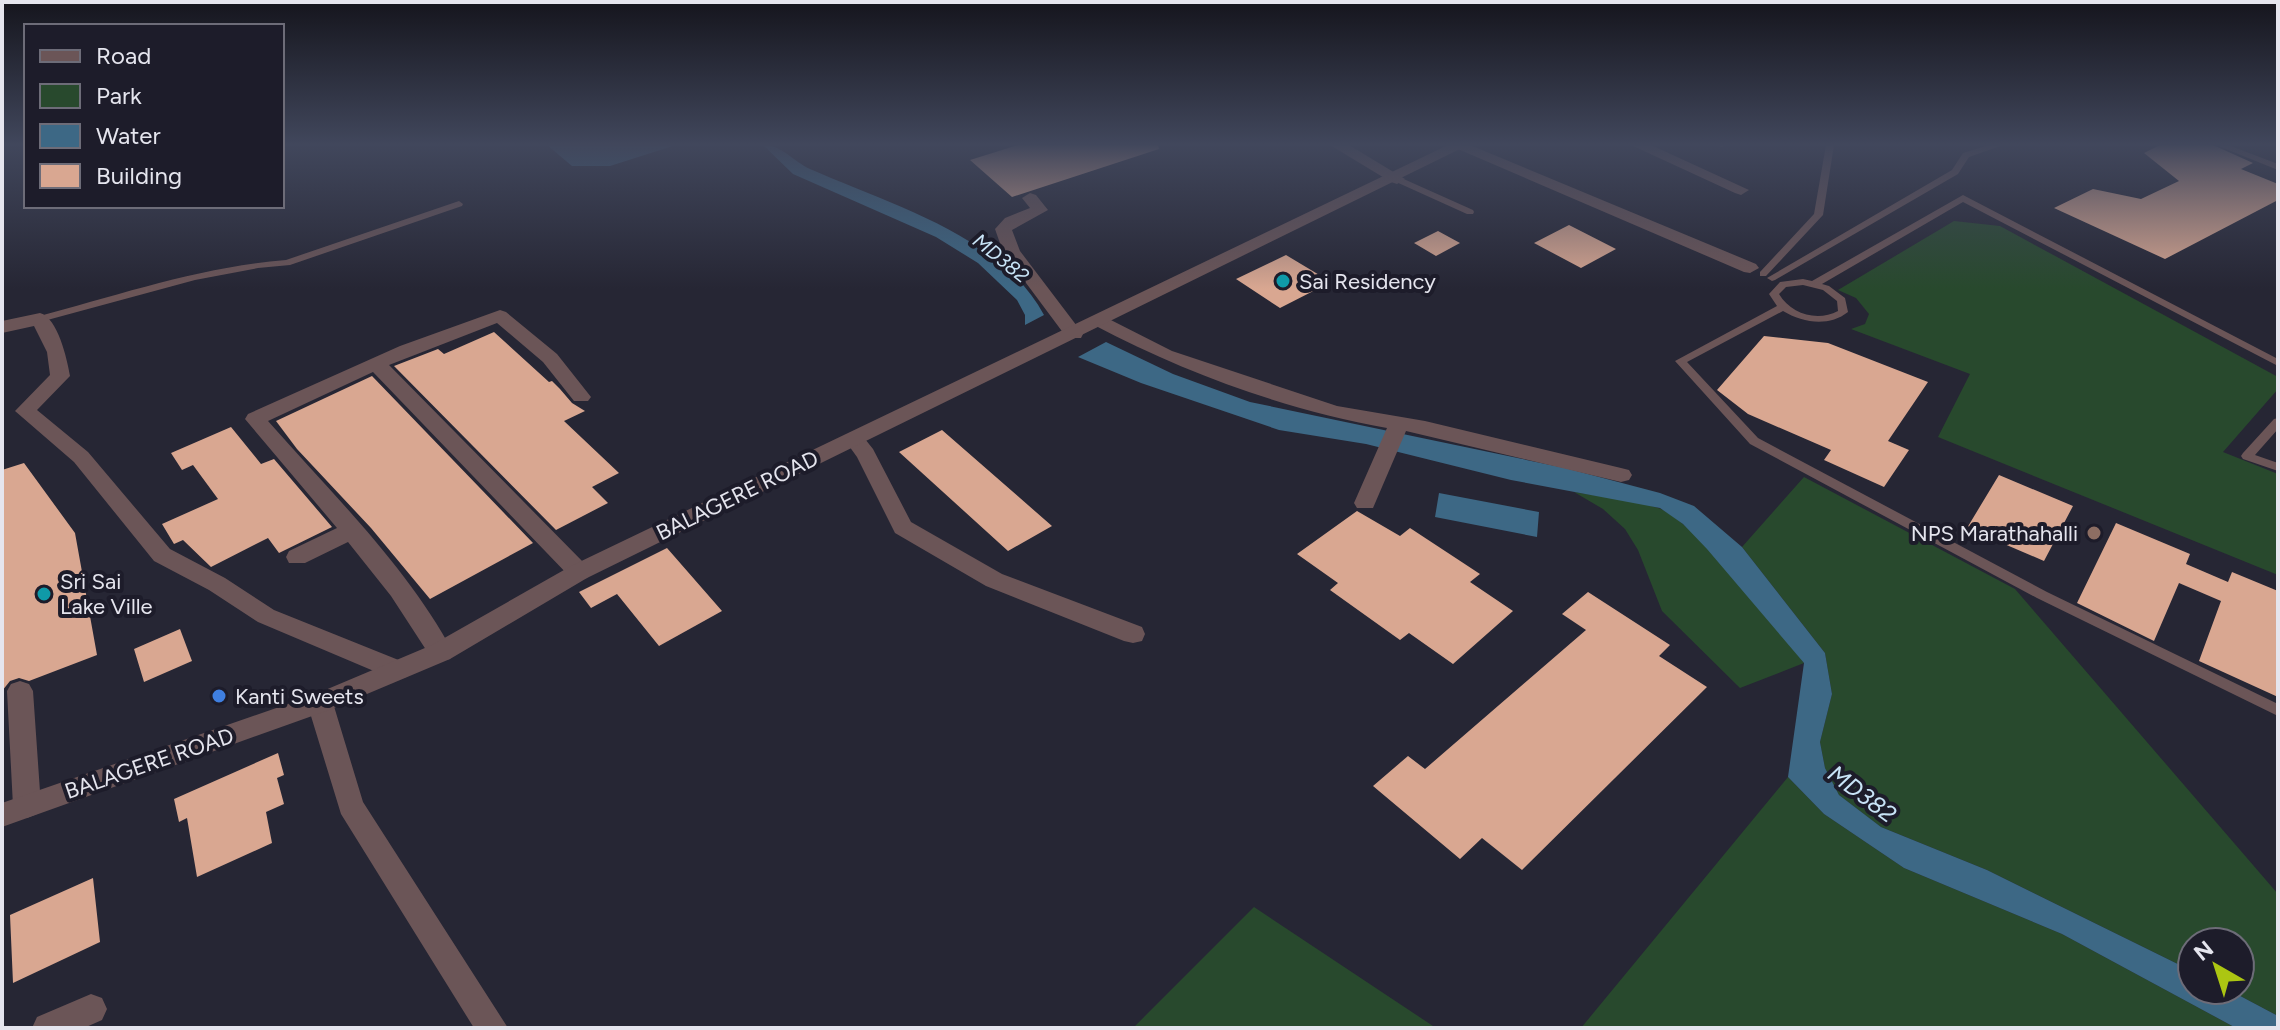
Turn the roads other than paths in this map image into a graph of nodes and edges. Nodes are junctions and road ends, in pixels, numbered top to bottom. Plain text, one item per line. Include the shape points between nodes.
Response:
1 (1368, 193) edge
2 (1428, 193) edge
3 (1572, 193) edge
4 (1822, 193) edge
5 (1915, 193) edge
6 (1030, 198) dead end
7 (459, 204) dead end
8 (1470, 212) dead end
9 (1762, 273) junction
10 (1785, 283) junction
11 (1815, 284) junction
12 (1783, 307) junction
13 (40, 319) junction
14 (1101, 321) junction
15 (2, 327) edge
16 (1074, 334) junction
17 (376, 363) junction
18 (2278, 363) edge
19 (581, 397) dead end
20 (2278, 422) edge
21 (1398, 428) junction
22 (854, 439) junction
23 (2278, 467) edge
24 (1621, 475) dead end
25 (1365, 503) dead end
26 (351, 531) junction
27 (297, 557) dead end
28 (579, 572) junction
29 (1133, 634) dead end
30 (441, 652) junction
31 (397, 670) junction
32 (20, 691) dead end
33 (320, 703) junction
34 (2278, 710) edge
35 (27, 806) junction
36 (2, 815) edge
37 (91, 1009) dead end
38 (48, 1028) edge
39 (492, 1028) edge

1 - 14 street, BALAGERE ROAD
2 - 8 lane
3 - 9 street
4 - 9 lane via 1818,215
5 - 9 lane
6 - 16 street via 1040,210 1003,229 1012,252
7 - 13 lane via 287,263 209,276
9 - 10 lane
10 - 11 lane
10 - 12 lane via 1774,294
11 - 12 lane via 1836,294 1843,312 1817,319
11 - 18 lane via 1963,198
12 - 34 lane via 1680,361 1754,441 2042,595
13 - 15 street
13 - 31 street via 57,352 60,376 25,411 81,457 162,555 266,616
14 - 16 street, BALAGERE ROAD
14 - 21 street via 1165,355
16 - 22 street, BALAGERE ROAD
17 - 19 street via 500,316 550,358
17 - 26 street via 255,419
17 - 28 street
20 - 23 lane via 2247,456
21 - 24 street
21 - 25 street
22 - 28 street, BALAGERE ROAD
22 - 29 street via 903,527 994,580
26 - 27 street
26 - 30 street
28 - 30 street, BALAGERE ROAD
30 - 31 street, BALAGERE ROAD
31 - 33 street, BALAGERE ROAD
32 - 35 street
33 - 35 street, BALAGERE ROAD
33 - 39 street via 351,806
35 - 36 street, BALAGERE ROAD
37 - 38 street

